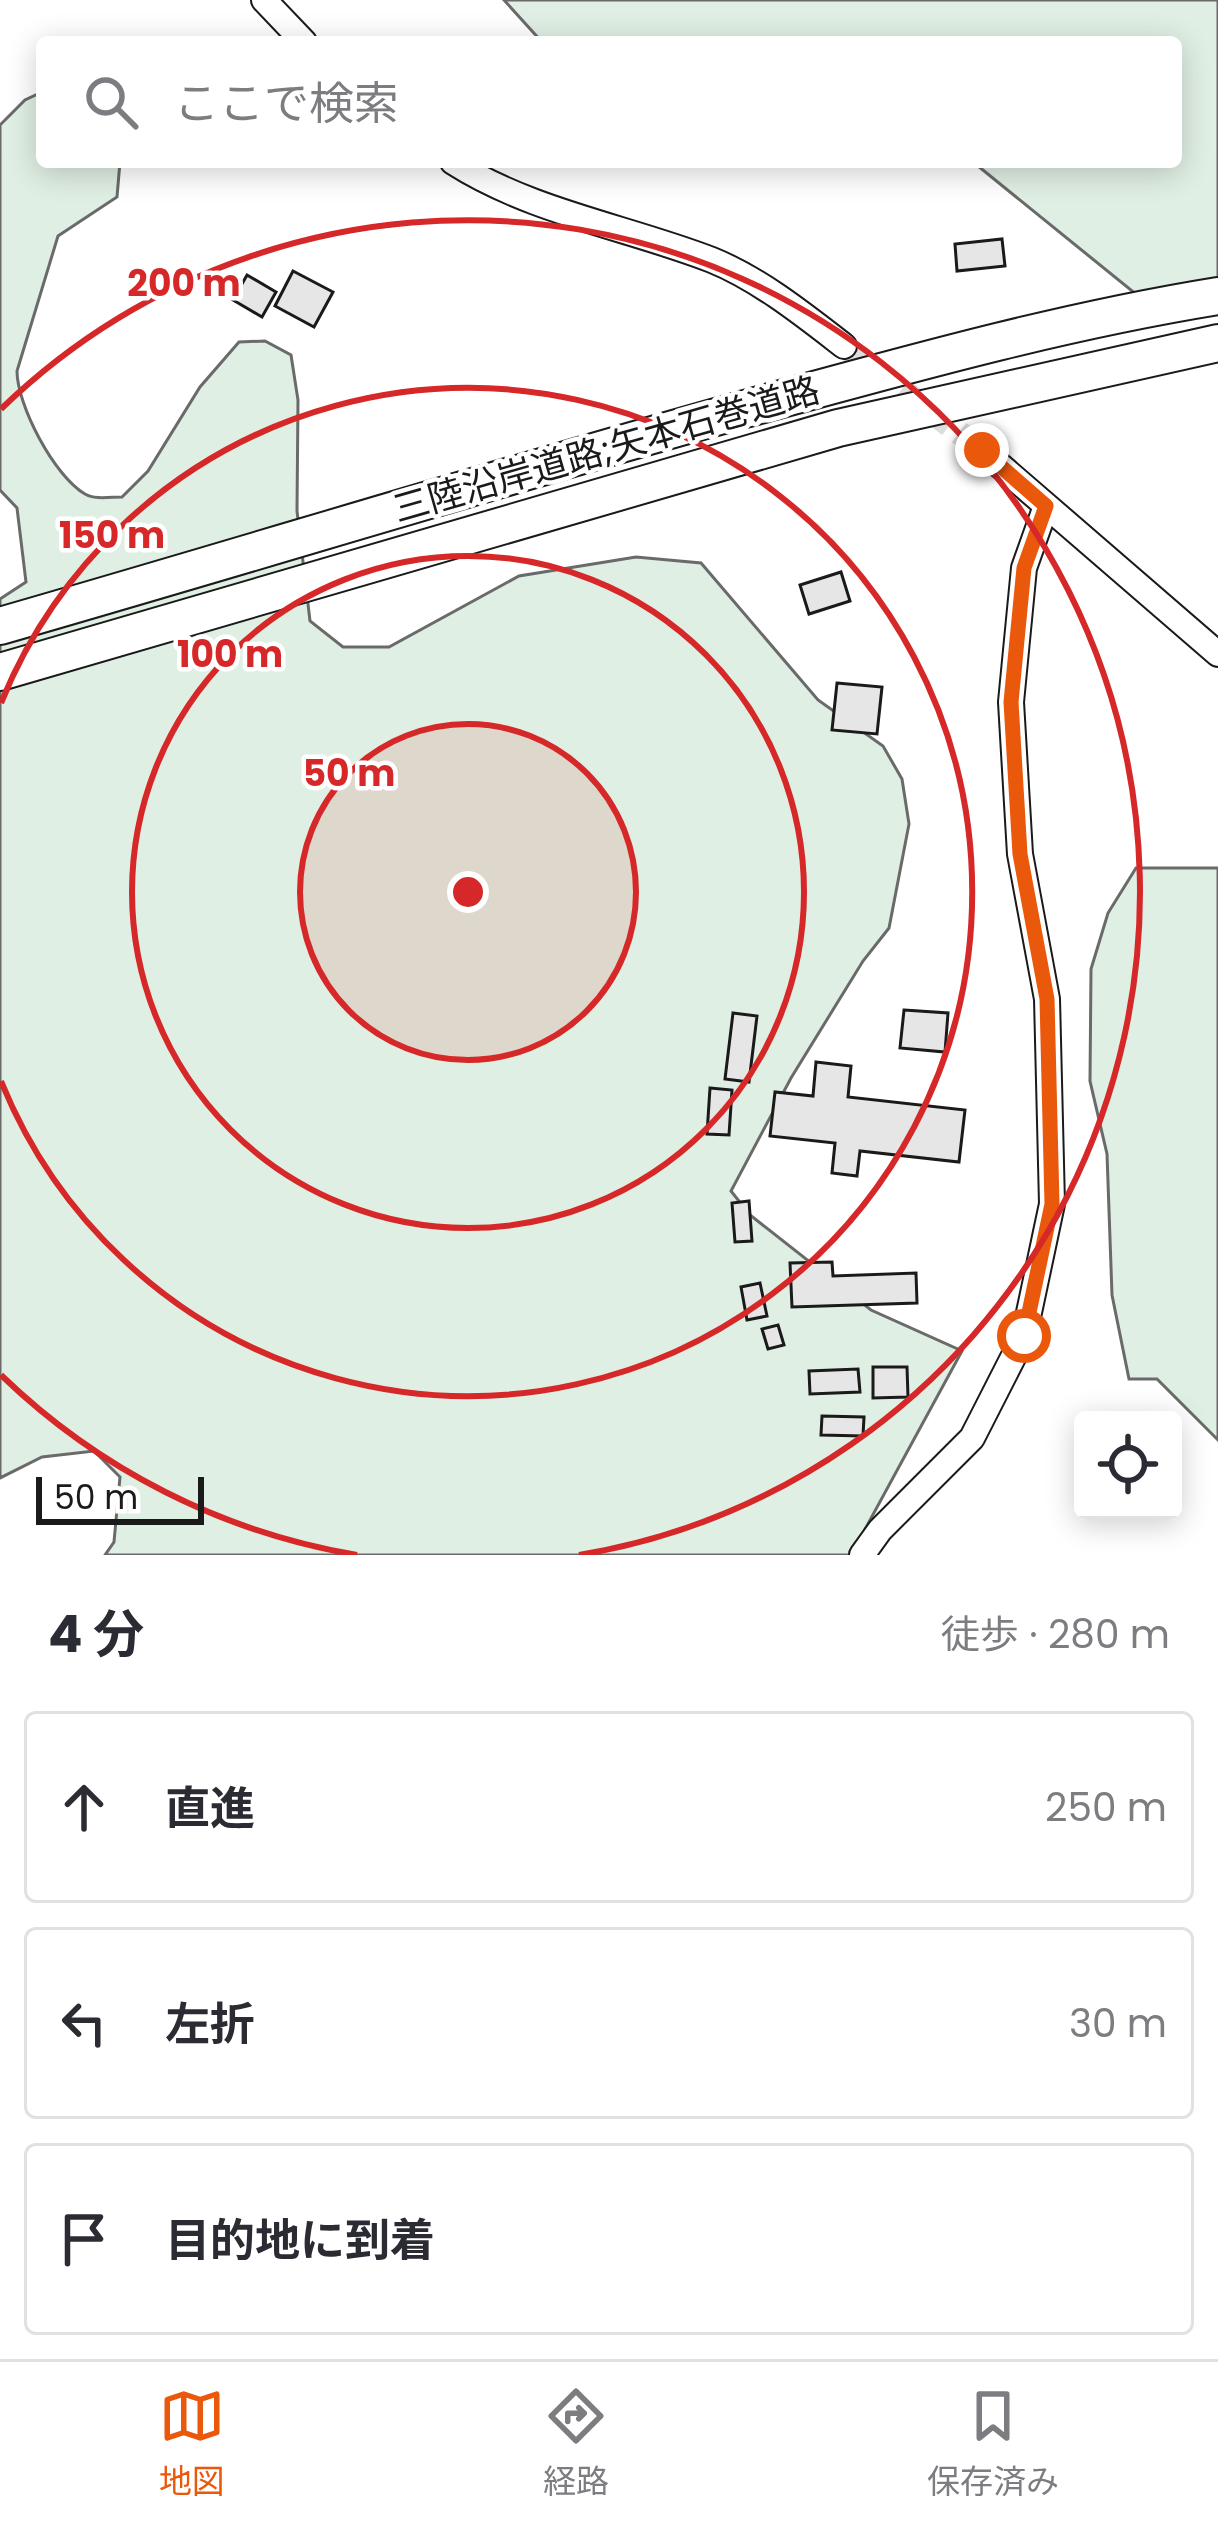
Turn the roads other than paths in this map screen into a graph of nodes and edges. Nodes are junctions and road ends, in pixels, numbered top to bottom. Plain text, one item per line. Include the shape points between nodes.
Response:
1 (264, 0) edge
2 (298, 36) edge
3 (462, 168) edge
4 (1218, 296) edge
5 (1218, 343) edge
6 (844, 346) tunnel mouth
7 (982, 450) tunnel mouth
8 (1046, 506) junction
9 (0, 626) edge
10 (1218, 654) edge
11 (0, 672) edge
12 (862, 1555) edge

1 - 2 street
3 - 6 street via 717,262
4 - 9 highway, 三陸沿岸道路;矢本石巻道路 via 1130,310 826,387
5 - 11 highway, 三陸沿岸道路;矢本石巻道路 via 838,428
7 - 8 street
8 - 10 street
8 - 12 street via 1024,568 1011,702 1020,854 1047,999 1052,1204 1024,1336 972,1438

